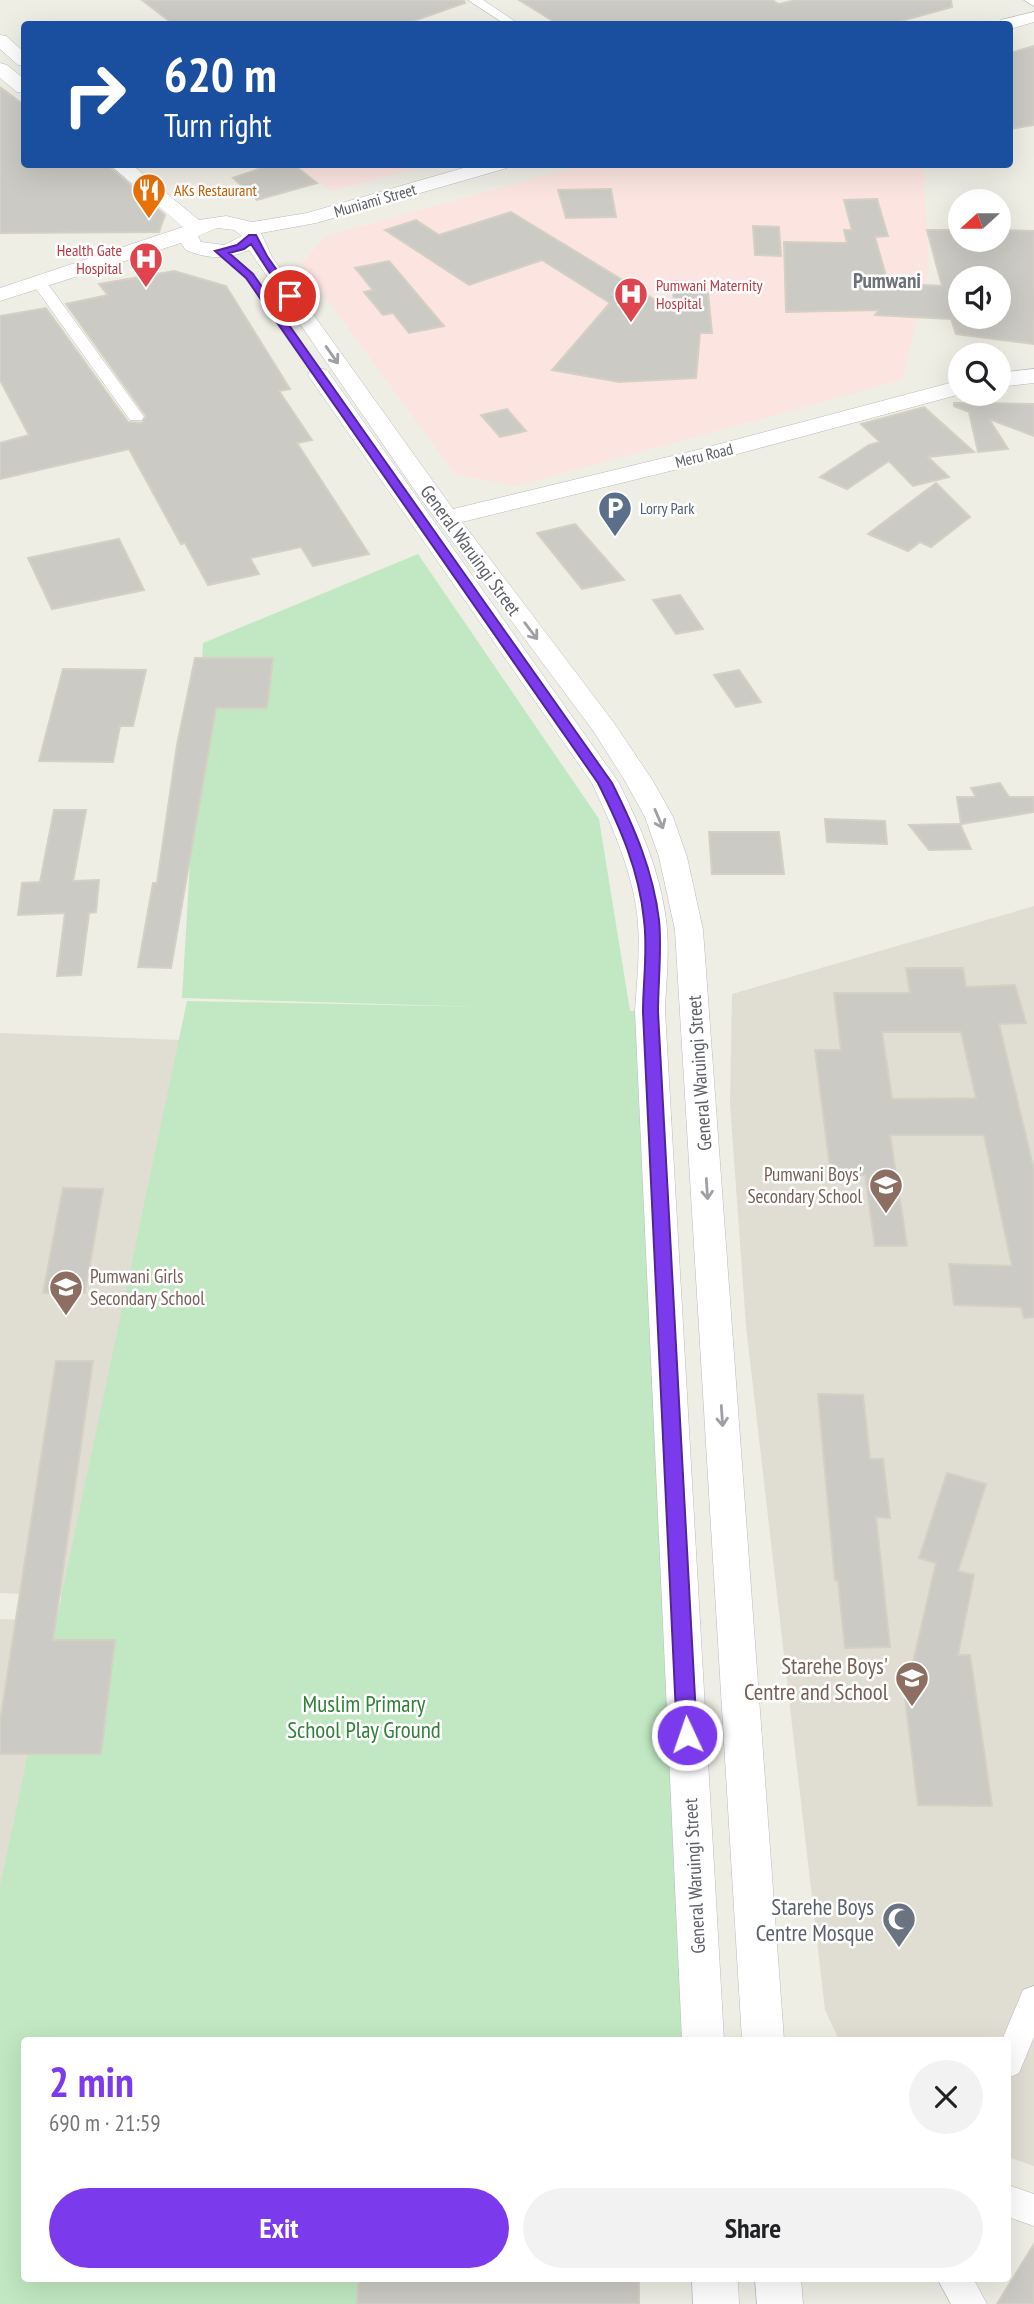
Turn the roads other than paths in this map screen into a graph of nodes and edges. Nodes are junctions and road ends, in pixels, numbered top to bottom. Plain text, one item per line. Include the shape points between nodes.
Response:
1 (474, 0) edge
2 (1034, 17) edge
3 (508, 21) edge
4 (1013, 22) edge
5 (0, 40) edge
6 (21, 58) edge
7 (0, 69) edge
8 (21, 86) edge
9 (123, 168) edge
10 (149, 168) edge
11 (486, 168) edge
12 (251, 233) junction
13 (204, 237) junction
14 (40, 283) junction
15 (0, 295) edge
16 (1034, 376) edge
17 (1011, 379) edge
18 (948, 390) edge
19 (136, 417) dead end
20 (447, 518) junction
21 (1034, 2000) edge
22 (703, 2037) edge
23 (763, 2037) edge
24 (1011, 2056) edge
25 (1011, 2202) edge
26 (1034, 2210) edge
27 (715, 2282) edge
28 (778, 2282) edge
29 (956, 2282) edge
30 (716, 2304) edge
31 (780, 2304) edge
32 (971, 2304) edge

1 - 3 street
2 - 4 main road
5 - 6 main road
7 - 8 main road
9 - 13 main road, General Waruingi Street
10 - 13 main road, General Waruingi Street
11 - 12 main road, Muniami Street
12 - 13 main road via 234,223
12 - 13 main road via 240,247
12 -> 20 main road, General Waruingi Street via 262,257
13 - 14 main road
13 - 22 main road, General Waruingi Street via 258,287 605,783 644,874 652,922 650,1012
14 - 15 main road
14 - 19 street
16 - 17 main road
18 - 20 main road, Meru Road
20 -> 23 main road, General Waruingi Street via 639,780 673,857 689,930
21 - 24 street
25 - 26 street
27 - 30 main road
28 - 31 main road
29 - 32 street

